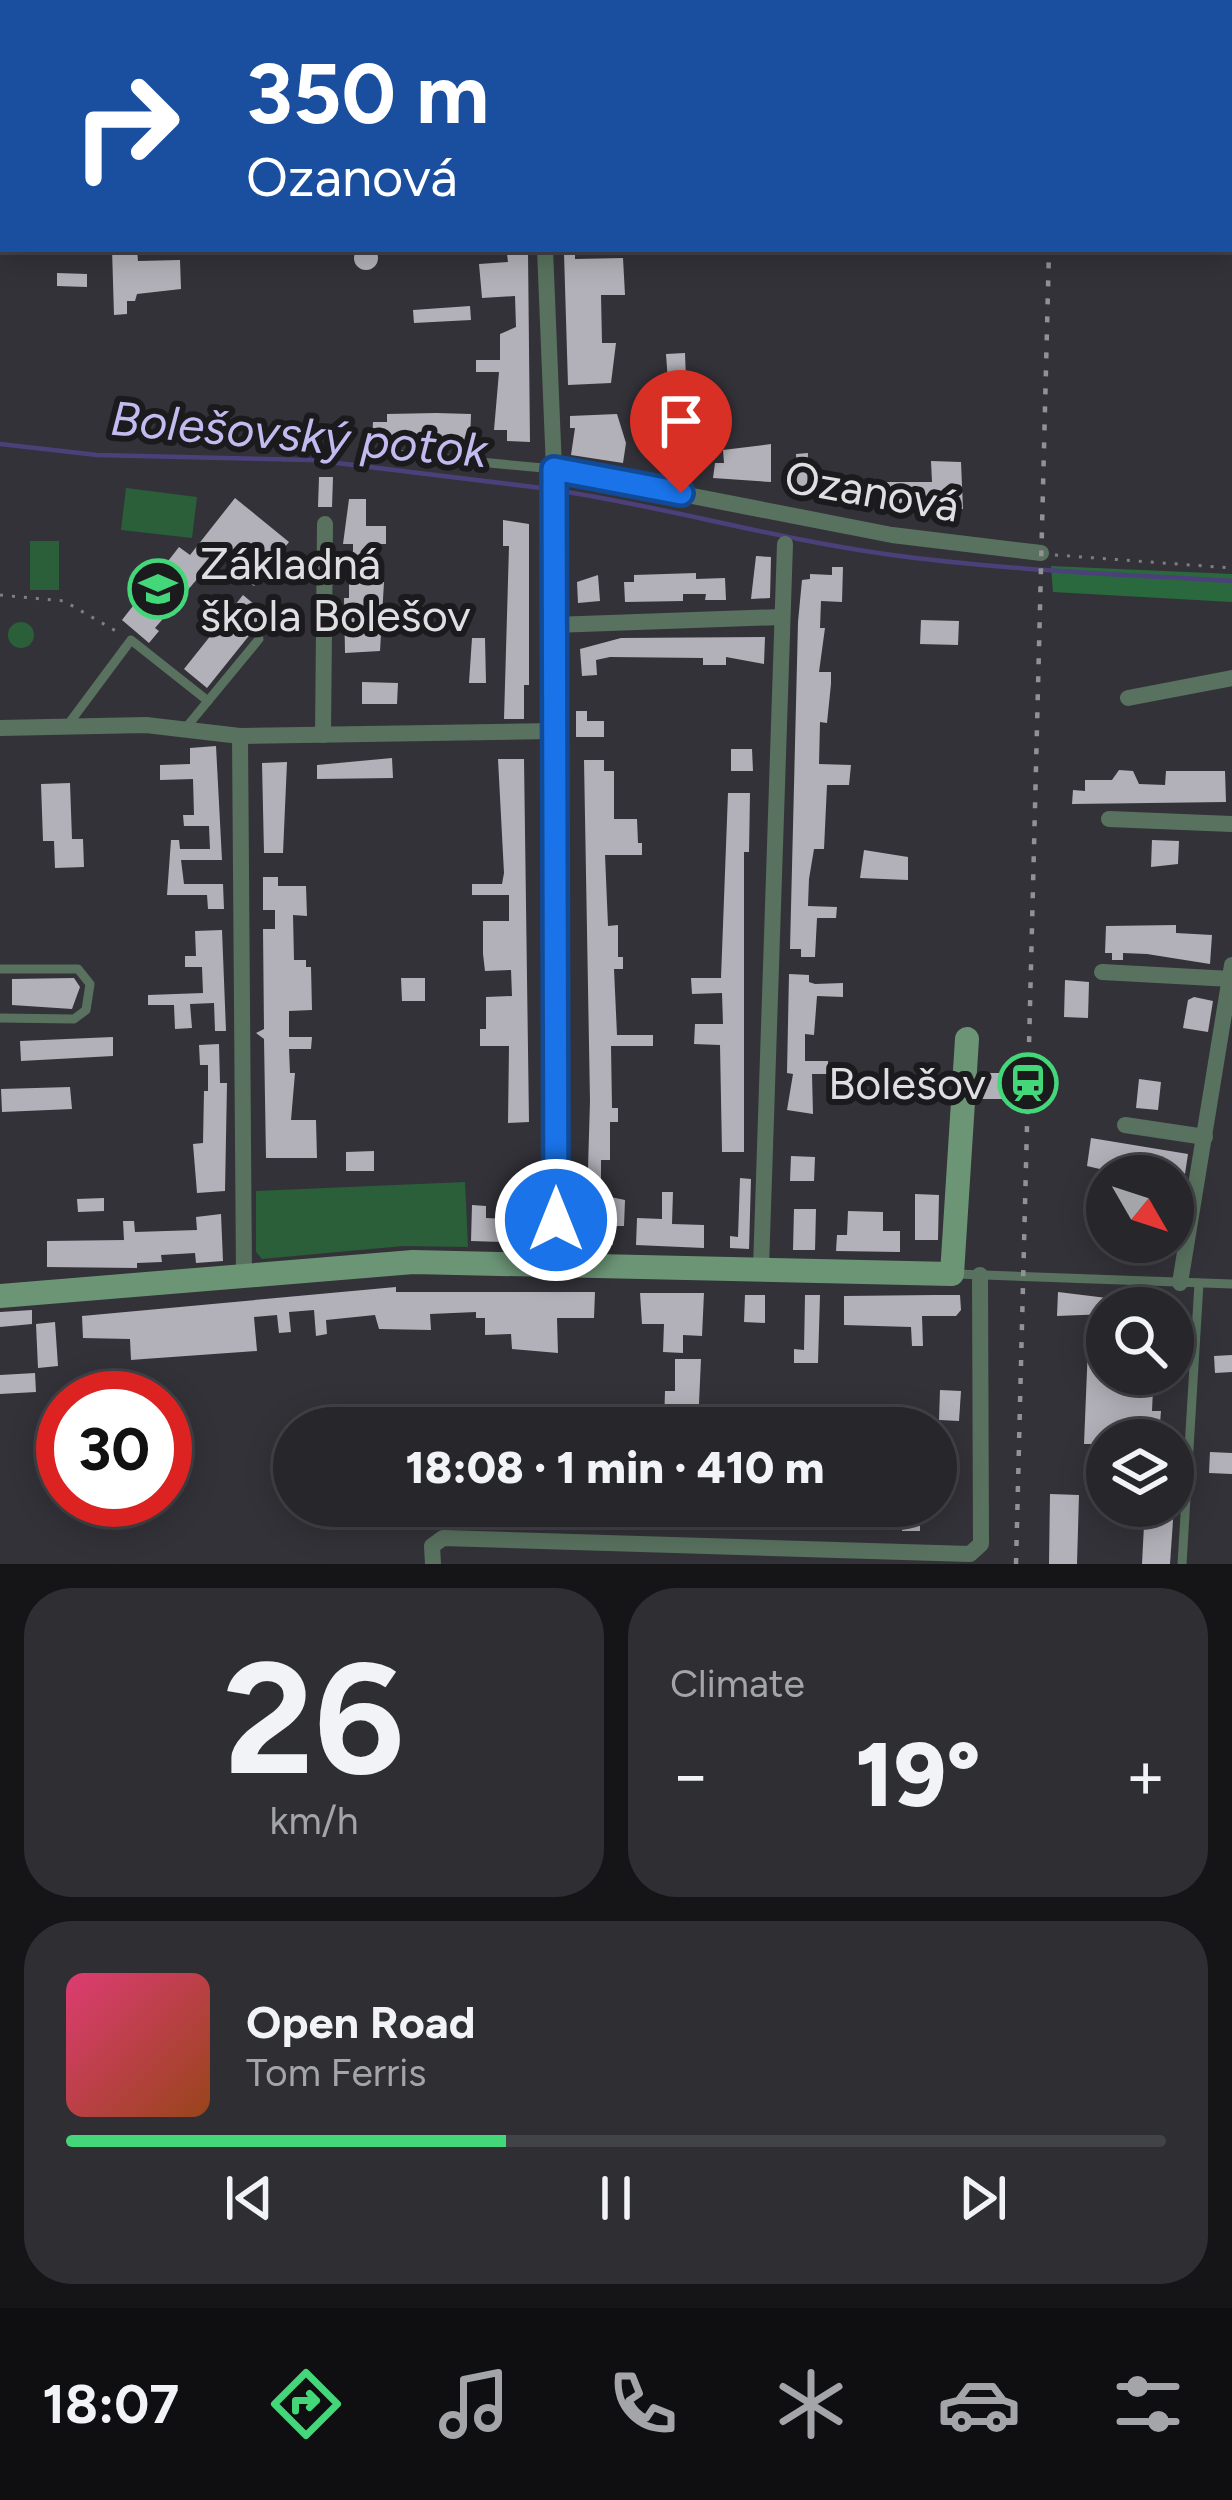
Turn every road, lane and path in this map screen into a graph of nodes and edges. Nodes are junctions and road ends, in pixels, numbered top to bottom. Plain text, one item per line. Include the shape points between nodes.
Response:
1 (545, 252) edge
2 (394, 454) dead end
3 (552, 483) junction
4 (325, 524) dead end
5 (785, 544) dead end
6 (1041, 554) joint
7 (1232, 568) edge
8 (1, 595) edge
9 (0, 606) edge
10 (781, 617) junction
11 (553, 625) junction
12 (259, 639) dead end
13 (131, 640) junction
14 (1232, 678) edge
15 (1128, 698) dead end
16 (208, 701) junction
17 (67, 726) junction
18 (0, 728) edge
19 (184, 730) junction
20 (554, 730) junction
21 (323, 734) junction
22 (240, 736) junction
23 (1109, 819) dead end
24 (1232, 824) edge
25 (1232, 965) edge
26 (0, 969) edge
27 (1102, 972) dead end
28 (1231, 980) edge
29 (0, 1018) edge
30 (967, 1040) dead end
31 (1125, 1125) dead end
32 (1205, 1137) junction
33 (556, 1264) junction
34 (761, 1268) junction
35 (952, 1274) junction
36 (980, 1275) junction
37 (244, 1277) junction
38 (1189, 1283) junction
39 (1232, 1284) edge
40 (0, 1295) edge
41 (433, 1564) edge
42 (1182, 1564) edge

1 - 3 street
2 - 3 lane
3 - 6 street, Ozanová
3 - 11 street
4 - 21 street
5 - 10 street
6 - 7 path
8 - 9 path
8 - 13 path via 64,602
10 - 11 street
10 - 34 street
11 - 20 street
12 - 16 lane
13 - 16 lane
13 - 17 lane
14 - 15 street
16 - 19 lane
17 - 18 street
17 - 19 street
19 - 22 street
20 - 21 street
20 - 33 street
21 - 22 street
22 - 37 street
23 - 24 street
25 - 28 street
26 - 29 lane via 78,969 90,984 86,1010 74,1019
27 - 28 street
28 - 32 street
30 - 35 street
31 - 32 street
32 - 38 street
33 - 34 street
33 - 37 street via 413,1262
34 - 35 street
35 - 36 lane
36 - 38 lane
36 - 41 street via 981,1544 970,1554 443,1538 432,1546
37 - 40 street
38 - 39 lane
38 - 42 lane

